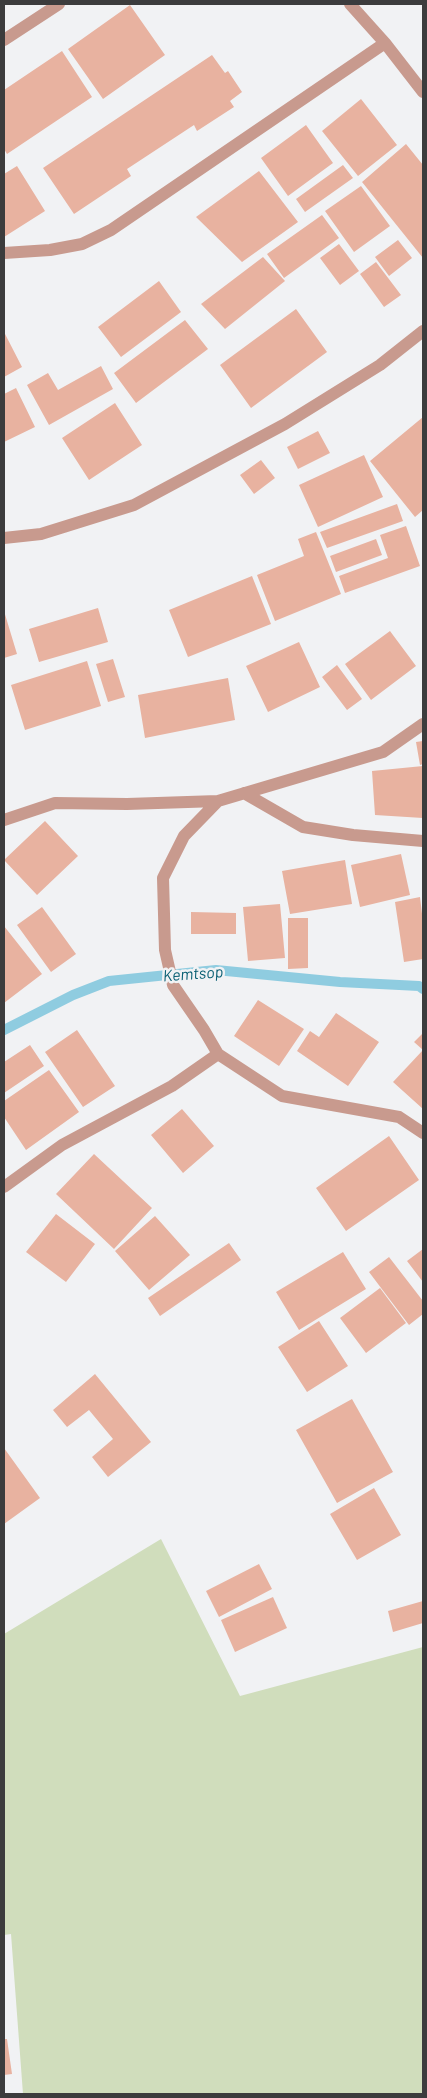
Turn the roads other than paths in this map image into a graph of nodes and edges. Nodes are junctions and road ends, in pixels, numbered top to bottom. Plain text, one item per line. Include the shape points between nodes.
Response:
1 (59, 4) edge
2 (350, 4) edge
3 (4, 40) edge
4 (385, 44) junction
5 (423, 92) edge
6 (4, 253) edge
7 (423, 331) edge
8 (4, 538) edge
9 (423, 724) edge
10 (244, 793) junction
11 (218, 800) junction
12 (4, 820) edge
13 (423, 841) edge
14 (218, 1054) junction
15 (423, 1133) edge
16 (4, 1187) edge

1 - 3 street
2 - 4 street
4 - 5 street
4 - 6 street via 112,230 82,244
7 - 8 street via 380,364 286,424 134,505 41,534
9 - 10 street via 383,752
10 - 11 street
10 - 13 street via 303,827
11 - 12 street via 55,803
11 - 14 street via 184,836 163,878 165,950 173,985
14 - 15 street via 282,1096 399,1117
14 - 16 street via 172,1086 62,1146

